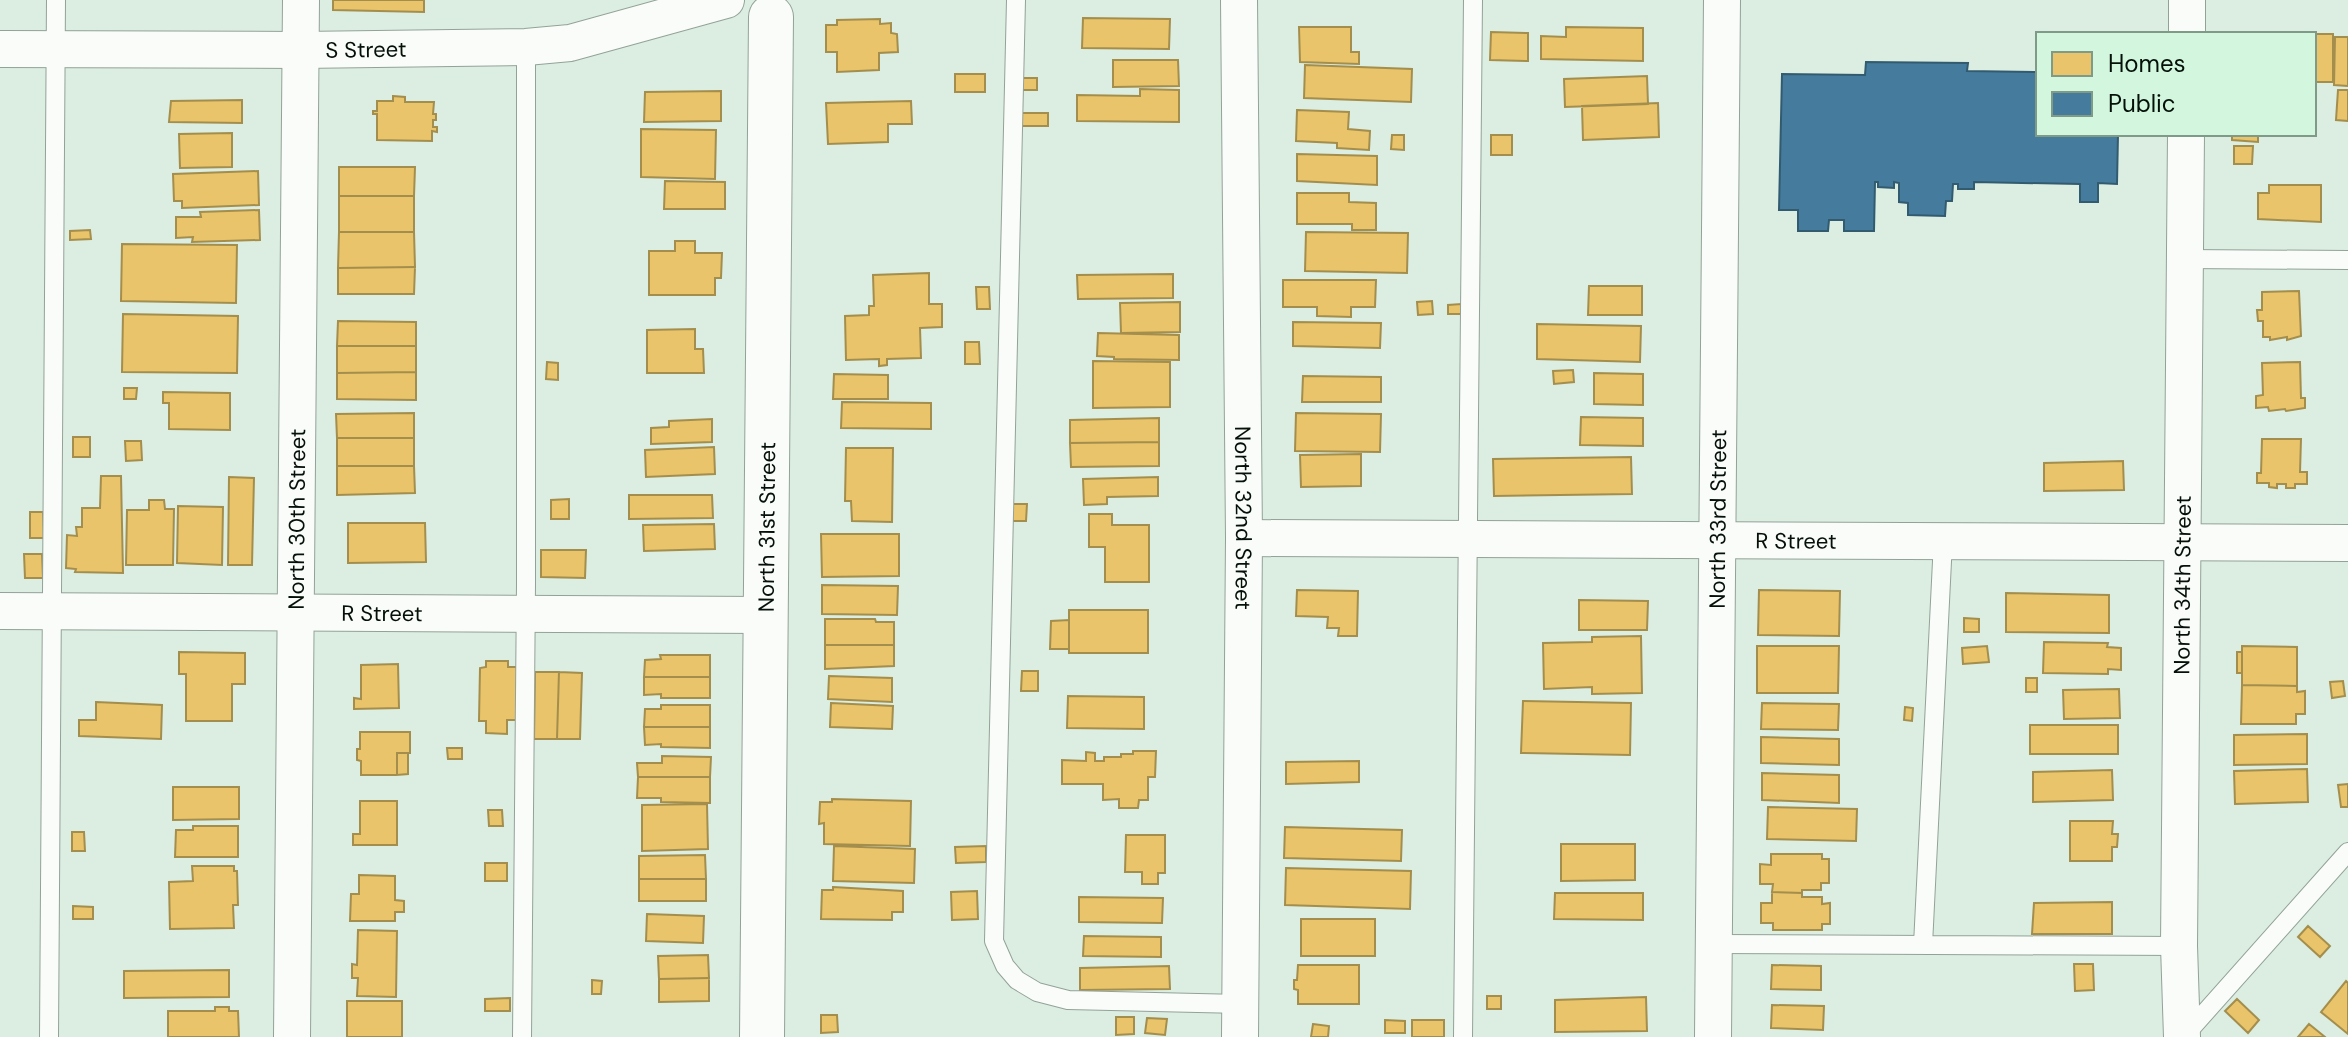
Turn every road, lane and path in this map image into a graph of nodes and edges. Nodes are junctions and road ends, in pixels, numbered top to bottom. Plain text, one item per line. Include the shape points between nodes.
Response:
1 (56, 0) edge
2 (301, 0) edge
3 (726, 0) edge
4 (1016, 0) edge
5 (1239, 0) edge
6 (1473, 0) edge
7 (1722, 0) edge
8 (2187, 0) edge
9 (770, 6) edge
10 (2187, 32) edge
11 (526, 47) junction
12 (0, 49) edge
13 (56, 49) junction
14 (300, 50) junction
15 (2186, 136) edge
16 (2185, 259) junction
17 (2348, 260) edge
18 (1244, 538) junction
19 (1468, 539) junction
20 (1717, 540) junction
21 (1943, 541) junction
22 (2182, 542) junction
23 (2348, 543) edge
24 (0, 611) edge
25 (51, 612) junction
26 (295, 612) junction
27 (526, 613) junction
28 (766, 615) junction
29 (2348, 852) edge
30 (1714, 944) junction
31 (1923, 945) junction
32 (2179, 946) junction
33 (1240, 1020) edge
34 (49, 1037) edge
35 (292, 1037) edge
36 (522, 1037) edge
37 (762, 1037) edge
38 (1463, 1037) edge
39 (1713, 1037) edge
40 (2182, 1037) edge

1 - 13 lane
2 - 14 street, North 30th Street
3 - 11 street, S Street via 570,43
4 - 33 lane via 994,941 1005,966 1037,992
5 - 18 street, North 32nd Street
6 - 19 lane
7 - 20 street, North 33rd Street
8 - 10 street
9 - 28 street, North 31st Street
11 - 14 street, S Street
11 - 27 lane
12 - 13 street, S Street
13 - 14 street, S Street
13 - 25 lane
14 - 26 street, North 30th Street
15 - 16 street, North 34th Street
16 - 17 lane
16 - 22 street, North 34th Street
18 - 19 street, R Street
18 - 33 street, North 32nd Street
19 - 20 street, R Street
19 - 38 lane
20 - 21 street, R Street
20 - 30 street, North 33rd Street
21 - 22 street, R Street
21 - 31 lane
22 - 23 street, R Street
22 - 32 street, North 34th Street
24 - 25 street, R Street
25 - 26 street, R Street
25 - 34 lane
26 - 27 street, R Street
26 - 35 street, North 30th Street
27 - 28 street, R Street
27 - 36 lane
28 - 37 street, North 31st Street
29 - 40 lane
30 - 31 lane
30 - 39 street, North 33rd Street
31 - 32 lane
32 - 40 street, North 34th Street

